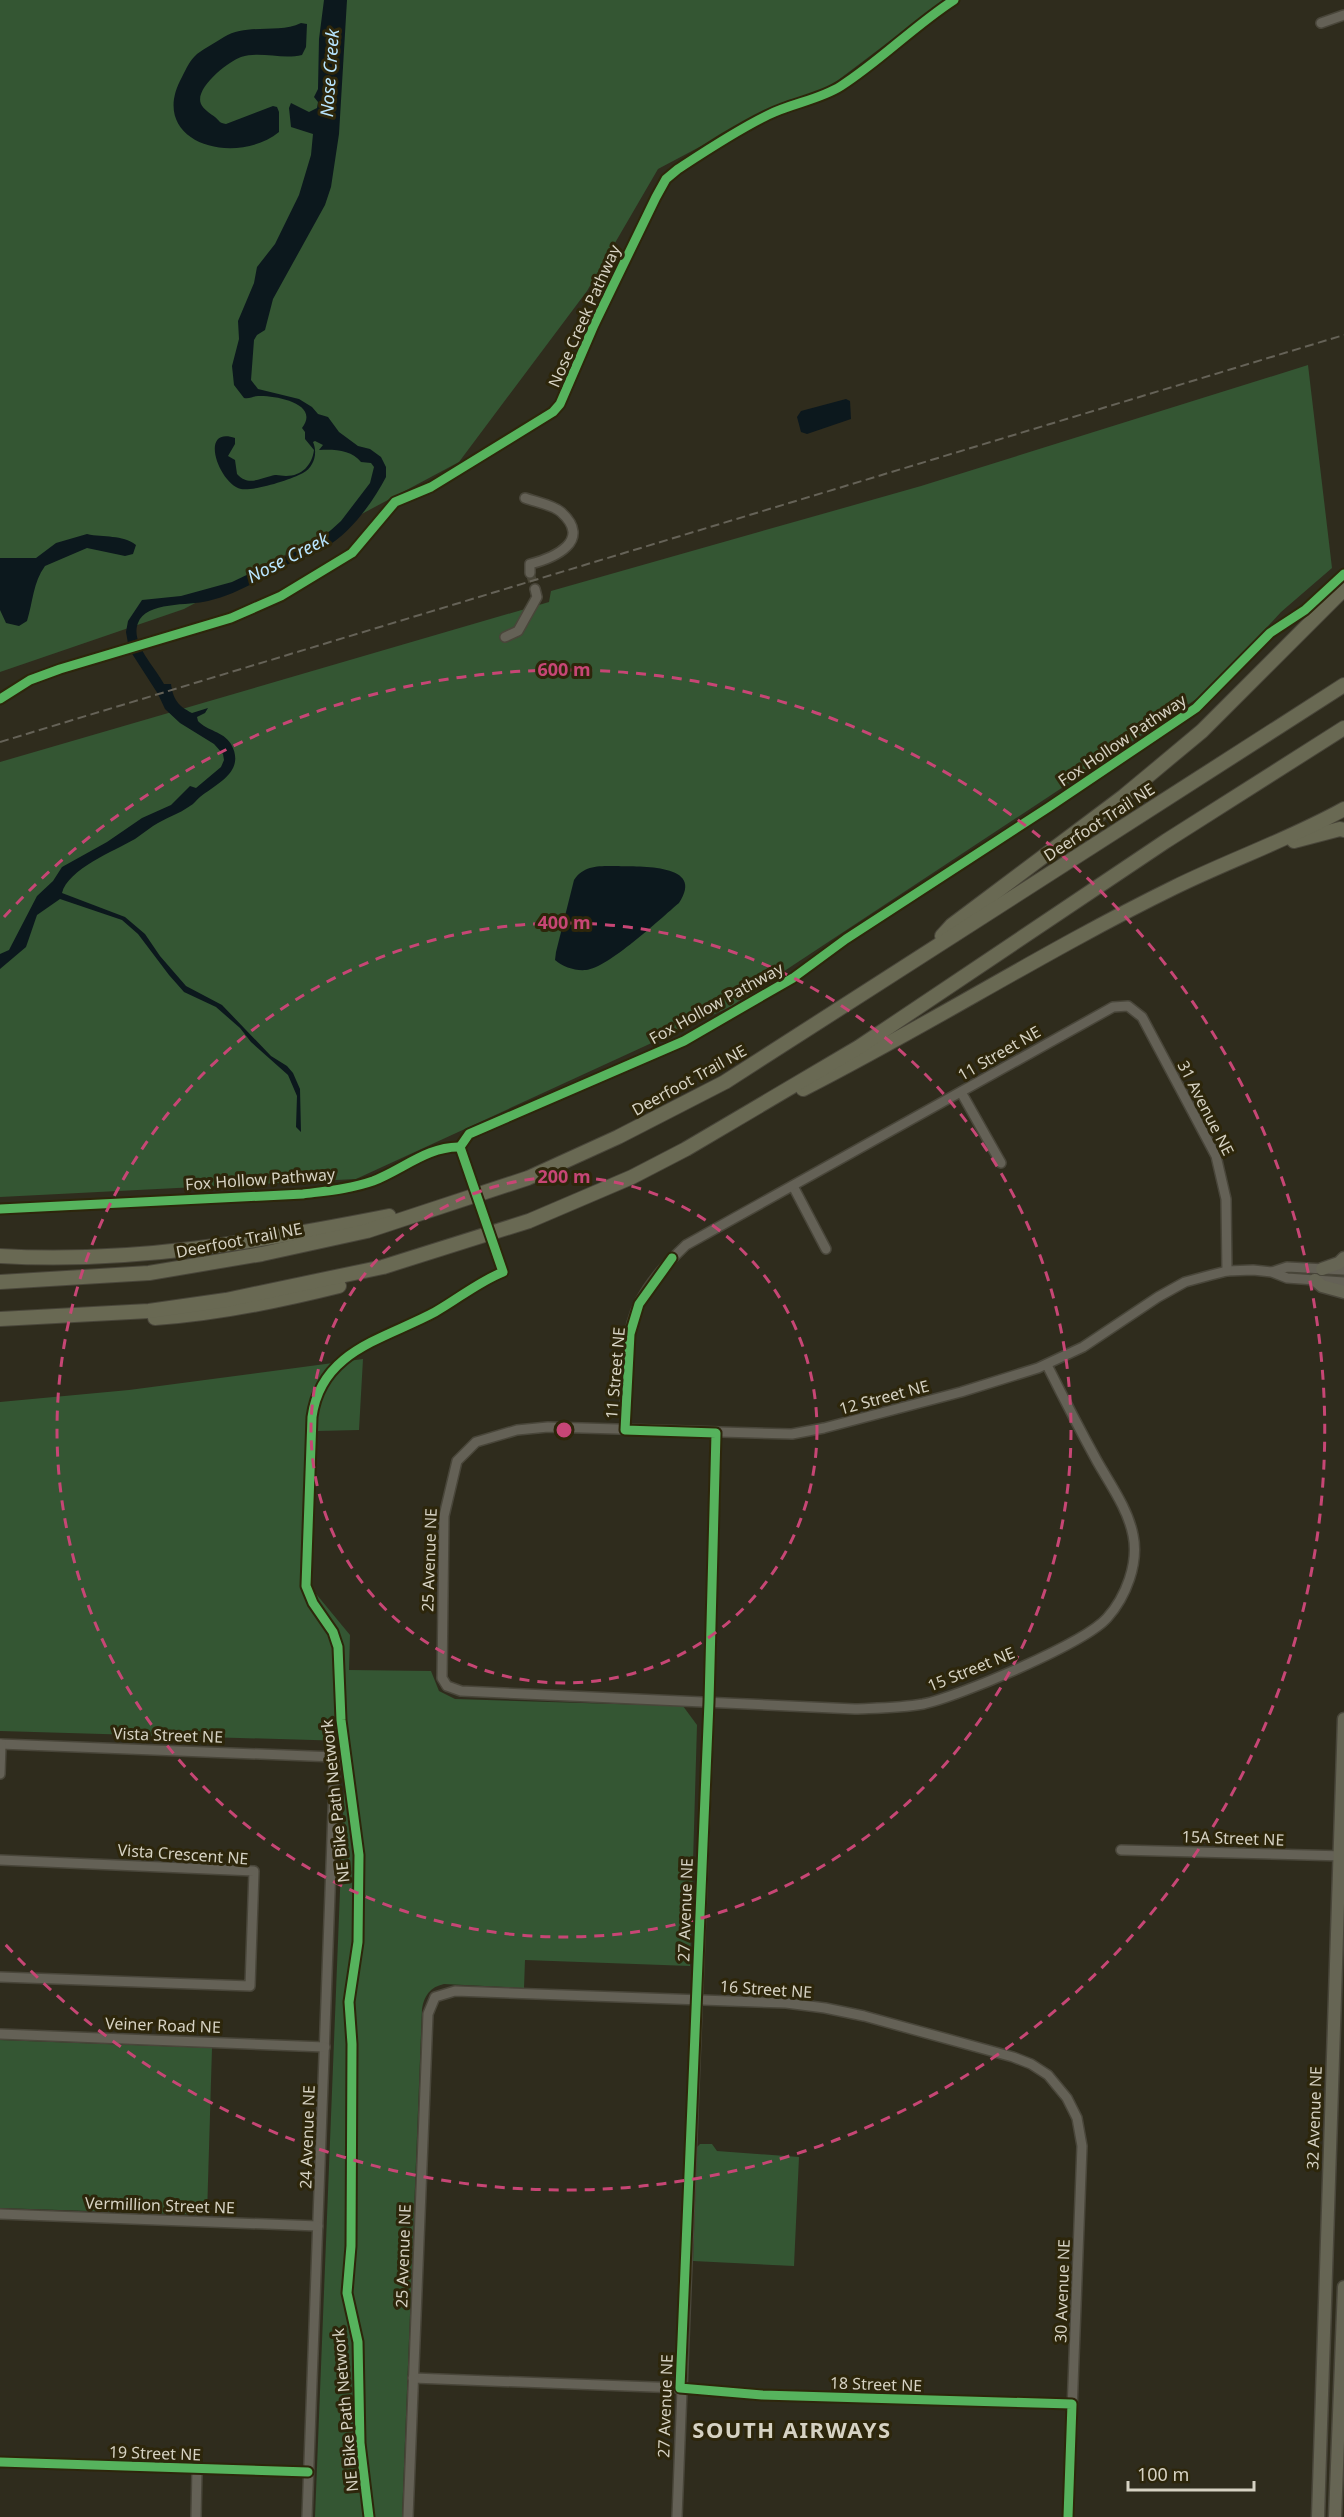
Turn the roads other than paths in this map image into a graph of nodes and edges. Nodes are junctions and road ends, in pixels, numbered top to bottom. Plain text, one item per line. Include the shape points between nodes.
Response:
1 (1344, 15) edge
2 (1321, 23) dead end
3 (525, 498) dead end
4 (530, 573) dead end
5 (535, 589) tunnel mouth
6 (1344, 589) edge
7 (1344, 603) edge
8 (1305, 629) junction
9 (505, 637) dead end
10 (1344, 685) edge
11 (1344, 728) edge
12 (1344, 809) edge
13 (1344, 830) edge
14 (1213, 870) junction
15 (932, 948) junction
16 (1128, 1006) joint
17 (961, 1092) junction
18 (686, 1149) junction
19 (1001, 1163) dead end
20 (793, 1186) junction
21 (444, 1205) junction
22 (826, 1250) dead end
23 (431, 1252) junction
24 (0, 1256) edge
25 (1344, 1258) edge
26 (1322, 1269) junction
27 (1344, 1270) edge
28 (1227, 1271) junction
29 (1272, 1272) junction
30 (1314, 1280) junction
31 (0, 1282) edge
32 (1344, 1282) edge
33 (1344, 1292) edge
34 (0, 1319) edge
35 (0, 1328) edge
36 (1047, 1365) junction
37 (625, 1430) junction
38 (716, 1433) junction
39 (476, 1442) joint
40 (447, 1686) joint
41 (709, 1702) junction
42 (1344, 1719) edge
43 (1, 1744) edge
44 (335, 1757) joint
45 (0, 1774) edge
46 (1121, 1850) dead end
47 (1342, 1857) edge
48 (0, 1860) edge
49 (0, 1977) edge
50 (435, 1997) joint
51 (697, 1999) junction
52 (0, 2034) edge
53 (325, 2047) junction
54 (1048, 2075) joint
55 (0, 2214) edge
56 (318, 2226) junction
57 (1344, 2287) edge
58 (413, 2378) junction
59 (680, 2388) junction
60 (1072, 2404) junction
61 (0, 2462) edge
62 (197, 2470) junction
63 (308, 2472) junction
64 (196, 2517) edge
65 (307, 2517) edge
66 (408, 2517) edge
67 (677, 2517) edge
68 (1068, 2517) edge
69 (1318, 2517) edge
70 (1335, 2517) edge

1 - 2 street
3 - 4 street via 561,512 573,530 572,541 560,554 530,564
5 - 9 street via 537,597 518,631
6 - 8 highway
7 - 8 highway
8 - 15 highway via 1202,731 1124,796 952,925
10 - 15 highway, Deerfoot Trail NE
11 - 18 highway via 1166,841 859,1047
12 - 14 highway
13 - 14 highway via 1308,836
14 - 18 highway
15 - 21 highway, Deerfoot Trail NE via 725,1082 528,1178
16 - 17 street, 11 Street NE via 1102,1012
16 - 28 street, 31 Avenue NE via 1142,1017 1216,1156 1227,1199
17 - 19 street
17 - 20 street, 11 Street NE
18 - 23 highway via 529,1221
20 - 22 street
20 - 37 street, 11 Street NE via 686,1245 652,1283 639,1304 630,1334
21 - 24 highway via 296,1234 192,1249 91,1256
21 - 31 highway, Deerfoot Trail NE via 367,1231 262,1254 149,1273
23 - 34 highway via 383,1267 226,1300 149,1311
23 - 35 highway via 393,1273 299,1296 199,1314
25 - 26 main road
26 - 27 street, 12 Street NE
26 - 29 street, 12 Street NE via 1287,1267
28 - 29 street, 12 Street NE
28 - 36 street, 12 Street NE via 1185,1282 1083,1347
29 - 30 street, 12 Street NE via 1287,1278
30 - 32 street, 12 Street NE
30 - 33 main road
36 - 38 street, 12 Street NE via 824,1428 792,1434
36 - 41 street, 15 Street NE via 1133,1533 1132,1570 1120,1600 1106,1620 1066,1645 975,1686 925,1703 855,1708
37 - 38 street, 12 Street NE
37 - 39 street, 12 Street NE via 548,1427 517,1430
38 - 41 street, 27 Avenue NE
39 - 40 street, 25 Avenue NE via 457,1461 444,1516 441,1668
40 - 41 street, 15 Street NE via 461,1691
41 - 51 street, 27 Avenue NE
42 - 47 main road, 32 Avenue NE
43 - 44 street, Vista Street NE
43 - 45 street
44 - 53 street, 24 Avenue NE
46 - 47 street, 15A Street NE
47 - 69 main road, 32 Avenue NE
48 - 49 street, Vista Crescent NE via 254,1871 249,1986
50 - 51 street, 16 Street NE via 466,1991
50 - 58 street, 25 Avenue NE via 428,2014
51 - 54 street, 16 Street NE via 786,2003 854,2014 1013,2057
51 - 59 street, 27 Avenue NE
52 - 53 street, Veiner Road NE
53 - 56 street, 24 Avenue NE
54 - 60 street, 30 Avenue NE via 1077,2118 1082,2146
55 - 56 street, Vermillion Street NE
56 - 63 street, 24 Avenue NE
57 - 70 main road
58 - 59 street, 18 Street NE
58 - 66 street, 25 Avenue NE
59 - 60 street, 18 Street NE via 762,2395
59 - 67 street, 27 Avenue NE
60 - 68 street, 30 Avenue NE
61 - 62 street, 19 Street NE
62 - 63 street, 19 Street NE
62 - 64 street
63 - 65 street, 24 Avenue NE

